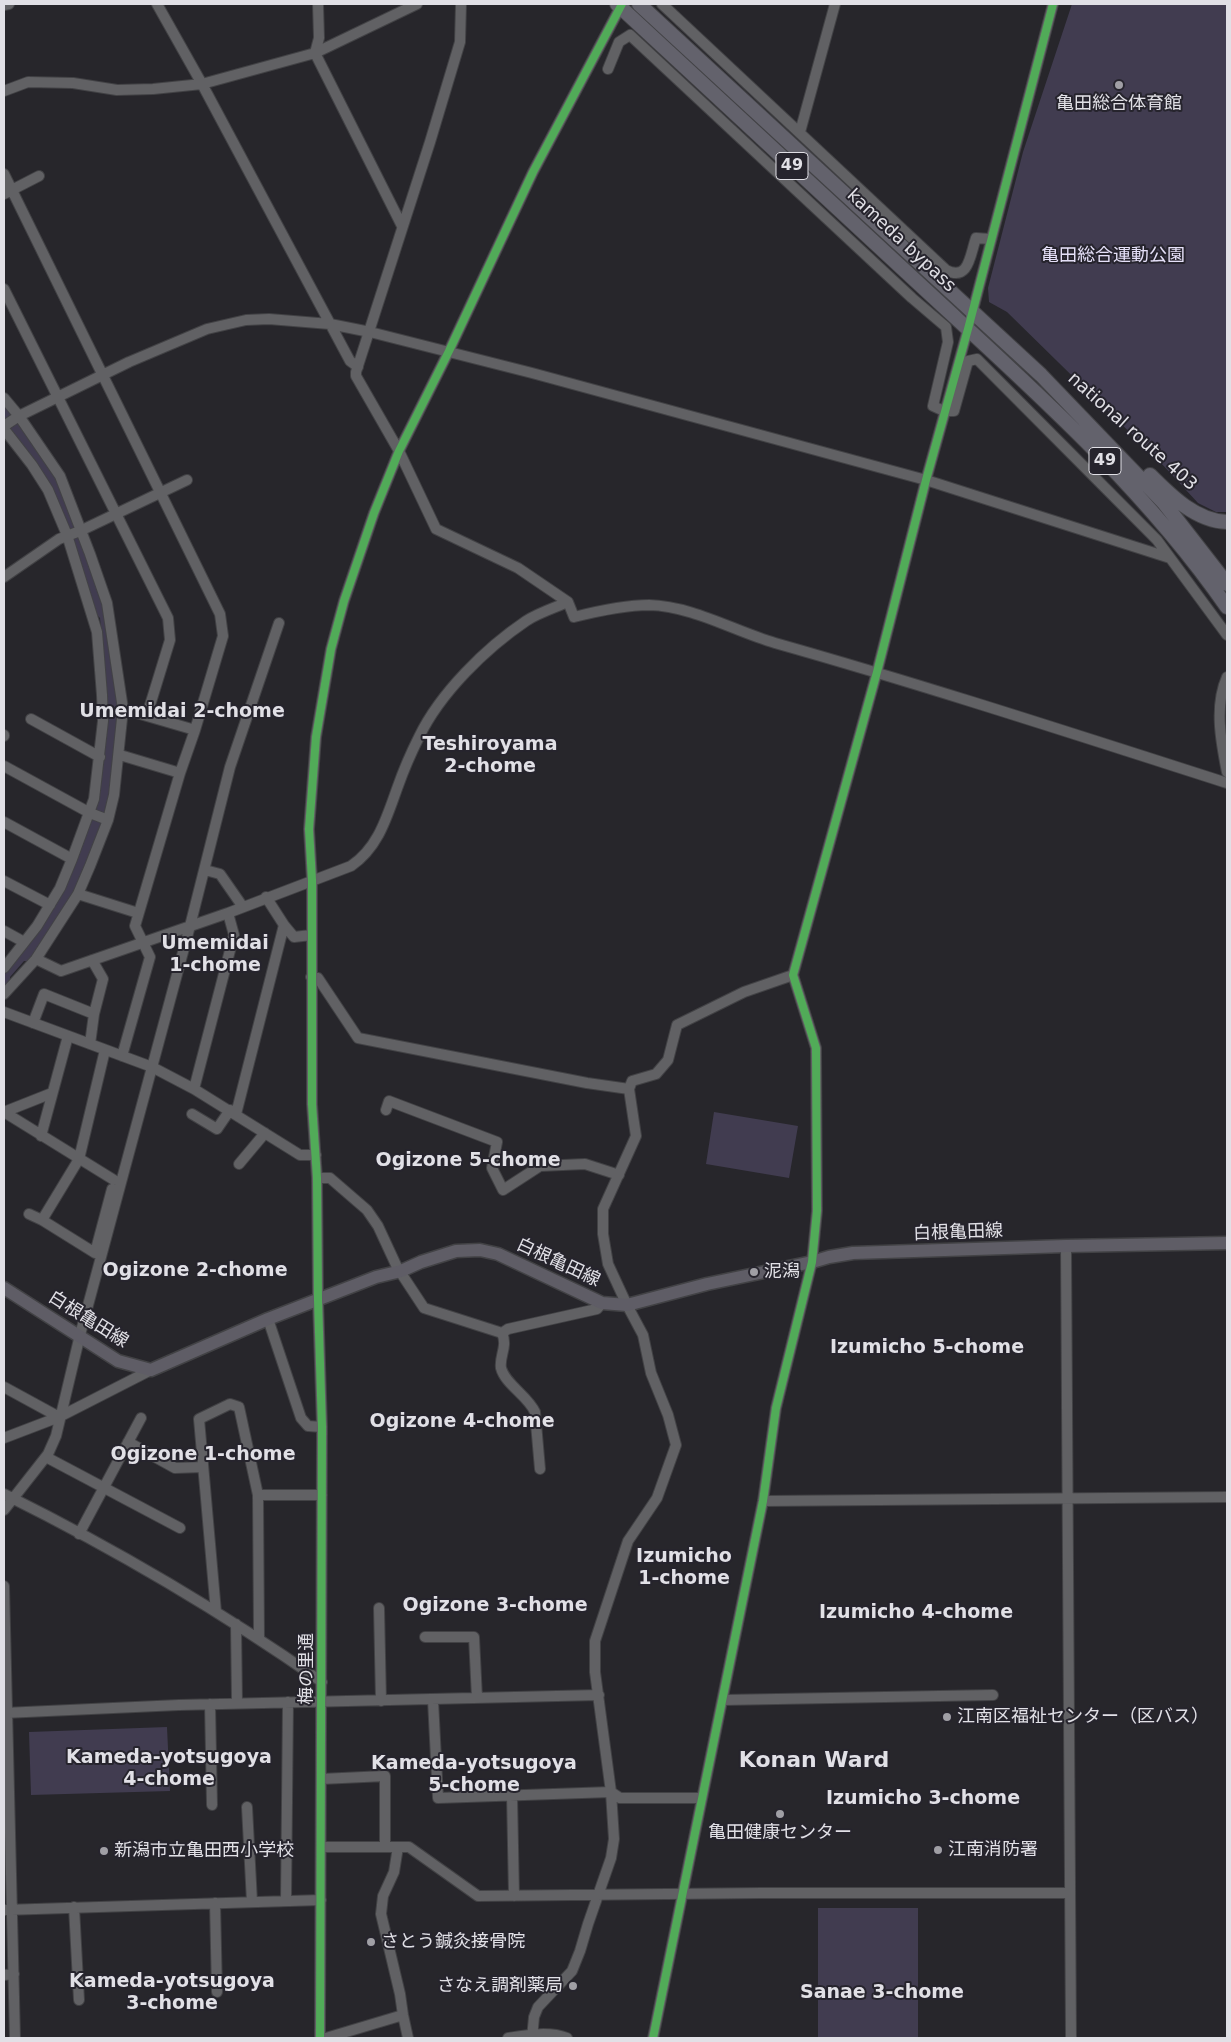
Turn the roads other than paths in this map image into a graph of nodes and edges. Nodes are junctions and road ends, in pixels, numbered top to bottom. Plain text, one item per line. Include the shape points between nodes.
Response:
1 (9, 4) edge
2 (157, 4) edge
3 (318, 4) edge
4 (417, 4) edge
5 (461, 4) edge
6 (639, 4) edge
7 (662, 4) edge
8 (835, 4) edge
9 (1053, 4) edge
10 (4, 5) edge
11 (620, 5) edge
12 (315, 53) junction
13 (608, 69) dead end
14 (202, 84) junction
15 (4, 91) edge
16 (800, 132) junction
17 (4, 174) edge
18 (39, 176) dead end
19 (784, 178) dead end
20 (8, 192) edge
21 (402, 226) junction
22 (990, 239) junction
23 (865, 254) dead end
24 (4, 289) edge
25 (7, 302) edge
26 (972, 310) junction
27 (330, 324) junction
28 (968, 329) junction
29 (370, 332) junction
30 (449, 351) junction
31 (358, 367) junction
32 (1041, 375) junction
33 (102, 376) junction
34 (59, 397) junction
35 (4, 398) edge
36 (944, 411) junction
37 (19, 416) junction
38 (4, 428) edge
39 (399, 451) junction
40 (188, 480) dead end
41 (926, 480) junction
42 (162, 492) junction
43 (117, 514) junction
44 (1227, 522) edge
45 (80, 531) junction
46 (67, 535) junction
47 (1170, 558) junction
48 (4, 577) edge
49 (1227, 584) edge
50 (568, 602) junction
51 (1227, 607) edge
52 (279, 623) dead end
53 (1227, 635) edge
54 (877, 672) junction
55 (1227, 677) edge
56 (123, 709) junction
57 (147, 715) junction
58 (31, 719) dead end
59 (194, 730) junction
60 (120, 755) junction
61 (100, 757) junction
62 (4, 766) edge
63 (180, 772) junction
64 (1227, 772) edge
65 (1227, 783) edge
66 (90, 813) junction
67 (108, 820) junction
68 (4, 822) edge
69 (72, 859) junction
70 (205, 870) junction
71 (312, 880) junction
72 (4, 881) edge
73 (78, 894) junction
74 (266, 897) junction
75 (50, 905) junction
76 (243, 908) junction
77 (138, 913) junction
78 (228, 913) junction
79 (284, 925) junction
80 (190, 926) junction
81 (4, 931) edge
82 (311, 935) junction
83 (24, 942) junction
84 (141, 942) junction
85 (36, 959) junction
86 (92, 960) junction
87 (4, 968) edge
88 (793, 975) junction
89 (311, 977) junction
90 (4, 994) edge
91 (4, 1012) edge
92 (94, 1014) junction
93 (33, 1023) junction
94 (68, 1036) junction
95 (90, 1044) junction
96 (105, 1050) junction
97 (122, 1056) junction
98 (149, 1066) junction
99 (194, 1089) junction
100 (629, 1089) junction
101 (52, 1093) junction
102 (386, 1110) dead end
103 (4, 1112) edge
104 (233, 1112) junction
105 (192, 1114) dead end
106 (265, 1133) junction
107 (41, 1136) junction
108 (316, 1155) junction
109 (79, 1159) junction
110 (239, 1164) dead end
111 (619, 1175) junction
112 (317, 1178) junction
113 (114, 1180) junction
114 (29, 1214) dead end
115 (42, 1220) junction
116 (1227, 1243) edge
117 (1066, 1246) junction
118 (812, 1262) junction
119 (401, 1271) junction
120 (4, 1288) edge
121 (318, 1300) junction
122 (602, 1303) junction
123 (626, 1305) junction
124 (268, 1319) junction
125 (502, 1333) junction
126 (80, 1335) junction
127 (151, 1370) junction
128 (4, 1387) edge
129 (59, 1418) junction
130 (142, 1418) dead end
131 (322, 1427) junction
132 (4, 1438) edge
133 (128, 1442) junction
134 (46, 1457) junction
135 (203, 1467) junction
136 (540, 1469) dead end
137 (103, 1487) junction
138 (258, 1495) junction
139 (322, 1495) junction
140 (8, 1497) edge
141 (1227, 1497) edge
142 (1067, 1499) junction
143 (762, 1501) junction
144 (4, 1510) edge
145 (180, 1528) dead end
146 (79, 1534) junction
147 (4, 1586) edge
148 (379, 1608) dead end
149 (216, 1612) junction
150 (236, 1624) junction
151 (426, 1637) dead end
152 (259, 1638) junction
153 (322, 1682) junction
154 (599, 1695) junction
155 (993, 1695) dead end
156 (477, 1698) junction
157 (433, 1700) junction
158 (722, 1700) junction
159 (322, 1701) junction
160 (381, 1701) junction
161 (288, 1702) junction
162 (237, 1703) junction
163 (210, 1704) junction
164 (6, 1713) edge
165 (321, 1779) junction
166 (611, 1792) junction
167 (512, 1795) junction
168 (702, 1798) junction
169 (212, 1805) dead end
170 (247, 1807) dead end
171 (7, 1812) edge
172 (321, 1847) junction
173 (385, 1847) junction
174 (398, 1847) junction
175 (682, 1893) junction
176 (1070, 1893) junction
177 (514, 1896) junction
178 (598, 1896) junction
179 (321, 1900) junction
180 (286, 1901) junction
181 (252, 1902) junction
182 (215, 1903) junction
183 (74, 1907) junction
184 (8, 1910) edge
185 (9, 1974) edge
186 (217, 1992) dead end
187 (79, 2000) dead end
188 (402, 2015) junction
189 (15, 2027) junction
190 (4, 2028) edge
191 (532, 2036) edge
192 (15, 2038) edge
193 (320, 2038) edge
194 (326, 2038) edge
195 (408, 2038) edge
196 (508, 2038) edge
197 (567, 2038) edge
198 (653, 2038) edge
199 (1071, 2038) edge

1 - 10 street
2 - 14 street
3 - 12 street via 319,38
4 - 12 street
5 - 21 street via 460,42
6 - 26 highway, kameda bypass / 49
7 - 16 street
8 - 16 street
9 - 22 street
11 - 28 highway, kameda bypass / 49
11 - 30 street, 梅の里通 via 533,172
12 - 14 street
12 - 21 street
13 - 36 street via 619,42 630,35 946,327 948,342 933,406
14 - 15 street via 117,90 73,83 28,82
14 - 27 street
16 - 22 street via 946,270 954,274 966,269 976,238
17 - 20 street
18 - 20 street
19 - 23 street
20 - 33 street
21 - 29 street
22 - 26 street
24 - 25 street
25 - 34 street
26 - 28 street
26 - 32 highway, kameda bypass / 49
27 - 29 street
27 - 31 street via 350,361
27 - 33 street via 285,319 246,320 206,329
28 - 36 street
28 - 51 highway, kameda bypass / 49 via 1078,432 1151,508
29 - 30 street
29 - 31 street
30 - 39 street, 梅の里通
30 - 41 street
31 - 39 street via 356,376
32 - 44 highway, national route 403 via 1106,431 1166,491 1194,513
32 - 49 highway, kameda bypass / 49 via 1164,503
33 - 34 street
33 - 42 street
34 - 37 street
34 - 43 street
35 - 37 street
36 - 41 street
36 - 47 street via 954,411 968,361 977,359 1157,540
37 - 38 street
37 - 45 street via 60,476
38 - 46 street via 48,490
39 - 50 street via 436,528 518,568
39 - 71 street, 梅の里通 via 356,562 328,666 311,782
40 - 42 street
41 - 47 street
41 - 54 street
42 - 43 street
42 - 59 street via 220,614 223,636
43 - 45 street
43 - 57 street via 168,618 170,640
45 - 46 street
45 - 56 street via 107,603
46 - 48 street
46 - 61 street via 96,632 102,695
47 - 53 street
50 - 54 street via 574,616 649,605 676,609
50 - 71 street via 528,620 464,675 431,715 398,785 389,814 363,858 351,866
52 - 70 street via 230,766
54 - 65 street
54 - 88 street
55 - 64 street via 1220,726
56 - 57 street
56 - 60 street
57 - 59 street
58 - 61 street
59 - 63 street
60 - 63 street
60 - 67 street
61 - 66 street
62 - 66 street
63 - 77 street
66 - 67 street
66 - 69 street
67 - 73 street
68 - 69 street
69 - 75 street
70 - 76 street via 220,874
70 - 80 street
71 - 74 street
71 - 82 street, 梅の里通
72 - 75 street
73 - 77 street
73 - 85 street
74 - 76 street
74 - 79 street
75 - 83 street
76 - 78 street
77 - 84 street via 135,926
78 - 80 street
78 - 99 street via 234,935
79 - 82 street via 294,936
79 - 104 street
80 - 84 street
80 - 98 street
81 - 83 street
82 - 89 street, 梅の里通
83 - 87 street
84 - 86 street
84 - 97 street via 150,957
85 - 86 street via 61,971
85 - 90 street
86 - 92 street via 104,979
88 - 100 street via 744,992 677,1025 668,1060 656,1074 632,1081
88 - 118 street via 816,1048 818,1210
89 - 100 street via 318,978 358,1038
89 - 108 street, 梅の里通 via 312,1104
91 - 93 street
92 - 93 street via 44,994
92 - 95 street
93 - 94 street
94 - 95 street
94 - 101 street
95 - 96 street
96 - 97 street
96 - 109 street
97 - 98 street
98 - 99 street
98 - 113 street
98 - 126 street
99 - 104 street
100 - 111 street via 636,1136
101 - 103 street
101 - 107 street
102 - 111 street via 389,1101 497,1142 492,1168 503,1190 540,1166 585,1164
103 - 107 street
104 - 105 street via 217,1129
104 - 106 street
106 - 108 street via 300,1154
106 - 110 street
107 - 109 street
108 - 112 street, 梅の里通
109 - 113 street
109 - 115 street
111 - 123 street via 603,1209 603,1234 608,1264
112 - 119 street via 330,1178 367,1210
112 - 121 street, 梅の里通
113 - 115 street via 95,1253
114 - 115 street
116 - 117 main road, 白根亀田線
117 - 118 main road, 白根亀田線 via 853,1253
117 - 142 street
118 - 123 main road, 白根亀田線
118 - 143 street via 776,1408
119 - 121 main road, 白根亀田線 via 376,1277
119 - 122 main road, 白根亀田線 via 456,1251 480,1250 498,1254
119 - 125 street via 424,1308
120 - 126 main road, 白根亀田線
121 - 124 main road, 白根亀田線
121 - 131 street, 梅の里通
122 - 123 main road, 白根亀田線
122 - 125 street via 598,1309
123 - 154 street via 643,1335 651,1374 668,1415 676,1446 657,1498 628,1541 595,1641
124 - 127 main road, 白根亀田線
124 - 131 street via 301,1418 308,1426
125 - 136 street via 505,1340 501,1368 535,1412
126 - 127 main road, 白根亀田線 via 118,1361
126 - 129 street
127 - 129 street
128 - 129 street
129 - 132 street
129 - 134 street via 56,1436
130 - 133 street
131 - 139 street, 梅の里通
133 - 135 street via 175,1468
133 - 137 street
134 - 137 street
134 - 140 street
135 - 138 street via 199,1419 230,1404 239,1407
135 - 149 street
137 - 145 street
137 - 146 street
138 - 139 street
138 - 152 street
139 - 153 street, 梅の里通
140 - 144 street
140 - 146 street
141 - 142 street
142 - 143 street
142 - 176 street
143 - 158 street
146 - 149 street
147 - 164 street
148 - 160 street
149 - 150 street
150 - 152 street
150 - 162 street
151 - 156 street via 474,1637
152 - 153 street
153 - 159 street, 梅の里通
154 - 156 street
154 - 166 street
155 - 158 street
156 - 157 street
157 - 160 street
157 - 167 street via 438,1798
158 - 168 street
159 - 160 street
159 - 161 street
159 - 165 street, 梅の里通
161 - 162 street
161 - 180 street
162 - 163 street
163 - 164 street
163 - 169 street
164 - 171 street
165 - 172 street, 梅の里通
165 - 173 street via 385,1776
166 - 167 street
166 - 168 street via 620,1798
166 - 178 street via 614,1839
167 - 177 street
168 - 175 street
170 - 181 street
171 - 184 street
172 - 173 street
172 - 179 street, 梅の里通
173 - 174 street
174 - 177 street via 409,1847 478,1896
174 - 188 street via 381,1914
175 - 176 street
175 - 178 street
175 - 198 street
176 - 199 street
177 - 178 street
178 - 191 street via 572,1970 538,2007
179 - 180 street
179 - 193 street, 梅の里通
180 - 181 street
181 - 182 street
182 - 183 street
182 - 186 street
183 - 184 street
183 - 187 street
184 - 185 street
185 - 189 street
188 - 194 street
188 - 195 street
189 - 190 street
189 - 192 street
191 - 196 street
191 - 197 street

